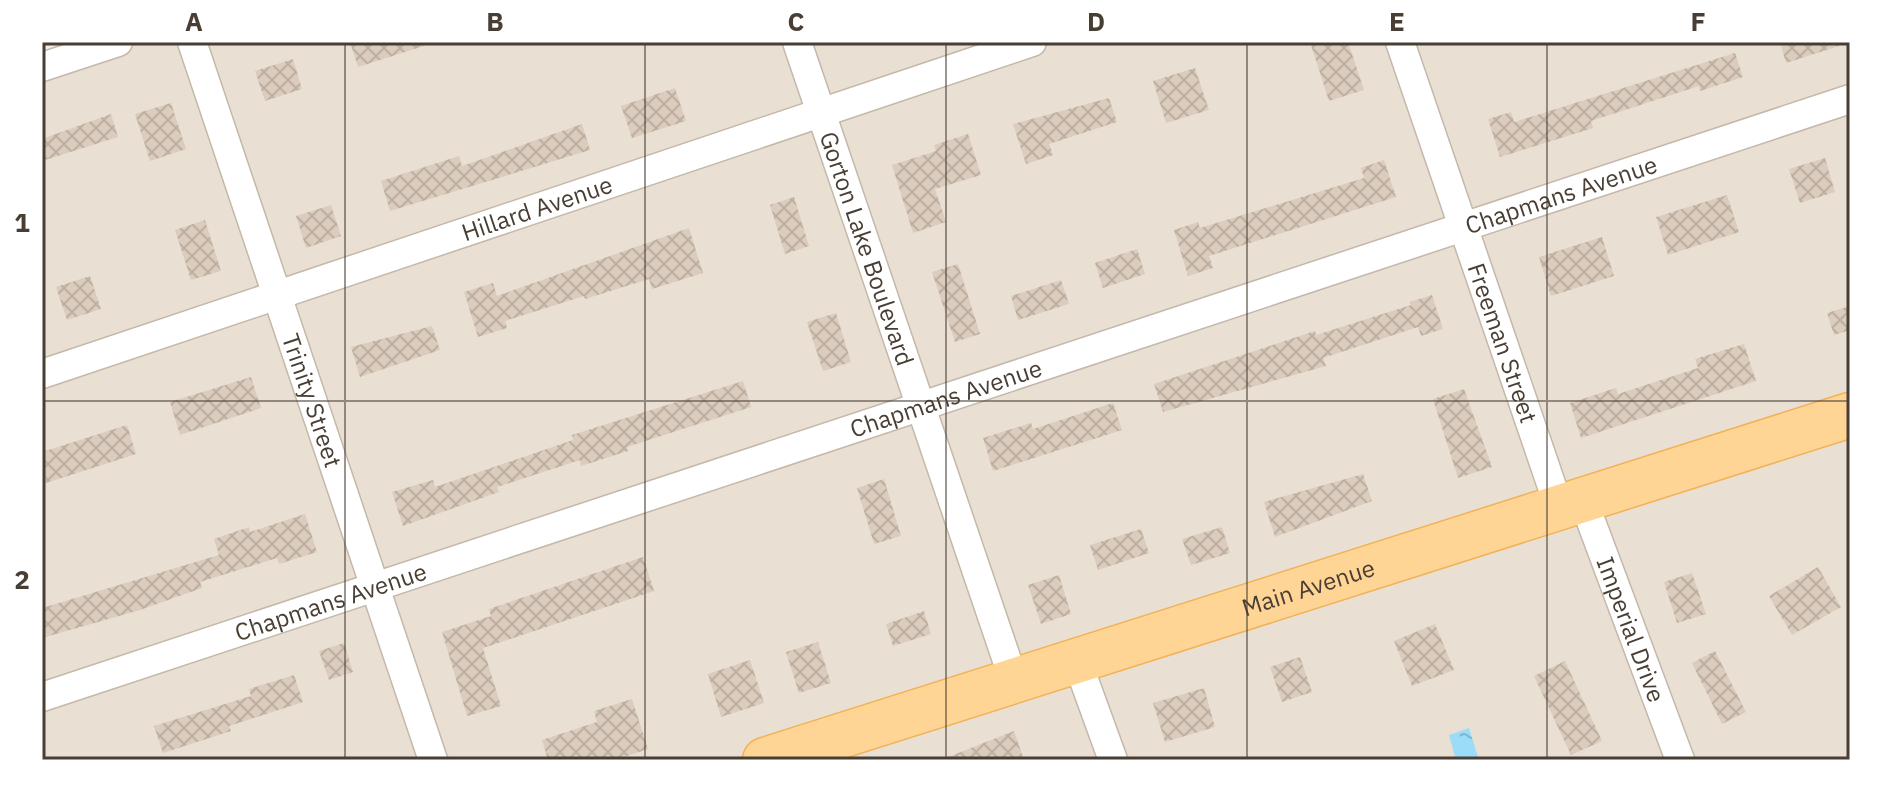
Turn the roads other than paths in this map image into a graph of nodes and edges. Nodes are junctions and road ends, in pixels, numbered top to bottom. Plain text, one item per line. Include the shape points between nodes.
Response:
1 (118, 42) edge
2 (192, 42) edge
3 (797, 42) edge
4 (1032, 42) edge
5 (1400, 42) edge
6 (42, 67) edge
7 (1850, 99) edge
8 (821, 113) junction
9 (1463, 227) junction
10 (277, 295) junction
11 (42, 374) edge
12 (921, 406) junction
13 (1850, 415) edge
14 (1571, 503) junction
15 (375, 587) junction
16 (1077, 661) junction
17 (1014, 681) junction
18 (42, 697) edge
19 (433, 760) edge
20 (765, 760) edge
21 (1113, 760) edge
22 (1680, 760) edge

1 - 6 street
2 - 10 street, Trinity Street
3 - 8 street, Gorton Lake Boulevard
4 - 8 street, Hillard Avenue
5 - 9 street, Freeman Street
7 - 9 street, Chapmans Avenue
8 - 10 street, Hillard Avenue
8 - 12 street, Gorton Lake Boulevard
9 - 12 street, Chapmans Avenue
9 - 14 street, Freeman Street
10 - 11 street, Hillard Avenue
10 - 15 street, Trinity Street
12 - 15 street, Chapmans Avenue
12 - 17 street, Gorton Lake Boulevard
13 - 14 main road, Main Avenue
14 - 16 main road, Main Avenue
14 - 22 street, Imperial Drive
15 - 18 street, Chapmans Avenue
15 - 19 street, Trinity Street
16 - 17 main road, Main Avenue
16 - 21 street
17 - 20 main road, Main Avenue

